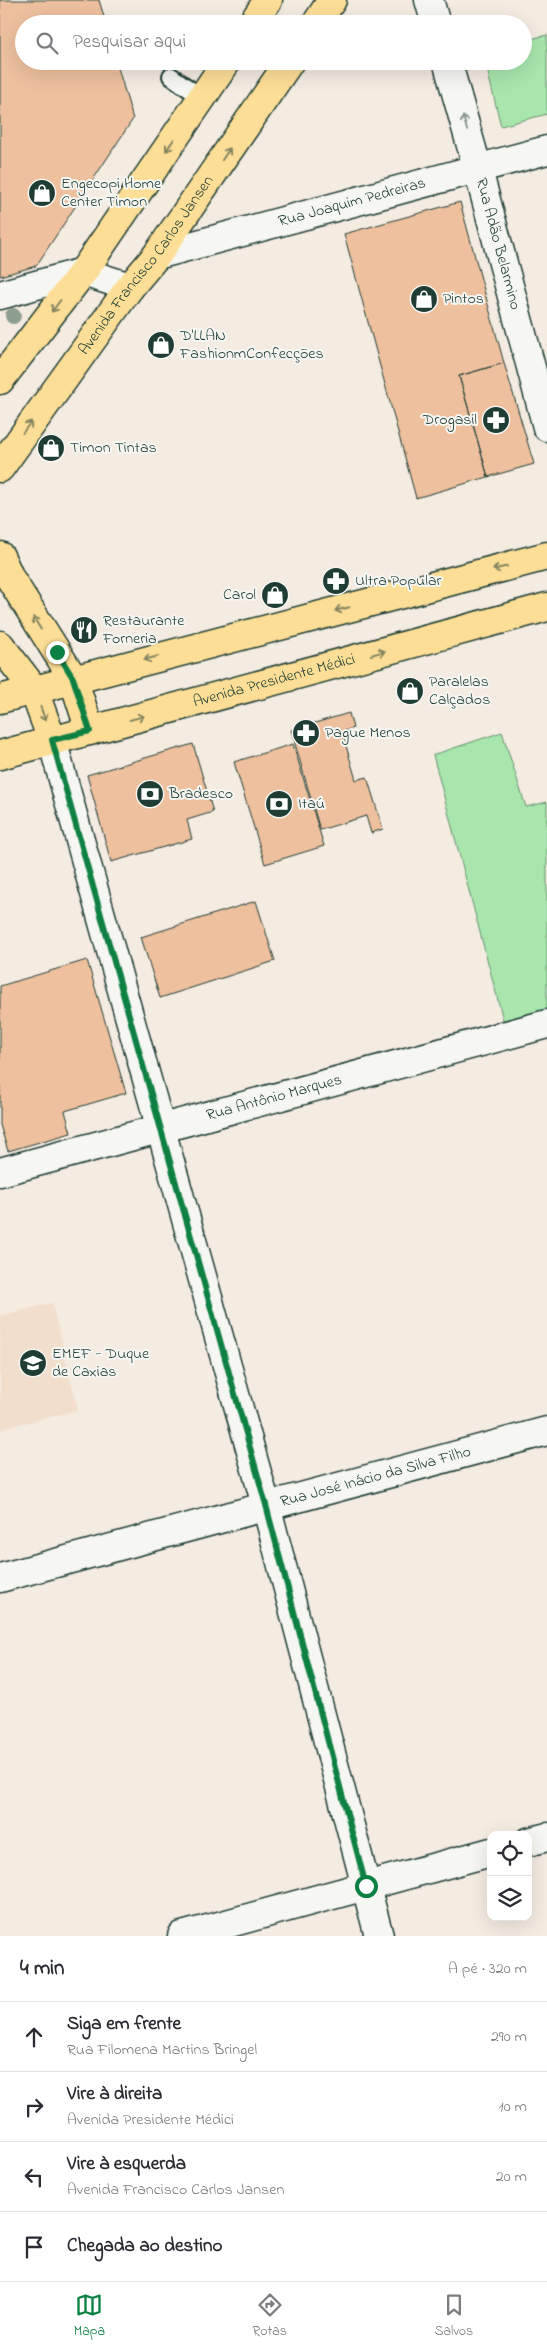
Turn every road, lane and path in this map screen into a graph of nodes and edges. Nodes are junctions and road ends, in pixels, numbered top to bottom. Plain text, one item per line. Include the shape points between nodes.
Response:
1 (268, 0) edge
2 (332, 0) edge
3 (429, 0) edge
4 (258, 15) edge
5 (322, 15) edge
6 (433, 15) edge
7 (221, 70) edge
8 (284, 70) edge
9 (450, 70) edge
10 (171, 76) dead end
11 (202, 98) junction
12 (547, 150) edge
13 (478, 170) junction
14 (157, 255) junction
15 (83, 272) junction
16 (130, 287) junction
17 (0, 295) edge
18 (0, 380) edge
19 (547, 427) edge
20 (0, 468) edge
21 (0, 556) edge
22 (547, 556) edge
23 (547, 607) edge
24 (0, 645) edge
25 (73, 678) junction
26 (33, 688) junction
27 (0, 699) edge
28 (90, 731) junction
29 (52, 740) junction
30 (0, 755) edge
31 (547, 1024) edge
32 (162, 1128) junction
33 (0, 1172) edge
34 (547, 1431) edge
35 (266, 1505) junction
36 (0, 1578) edge
37 (547, 1837) edge
38 (532, 1841) edge
39 (487, 1853) edge
40 (366, 1886) junction
41 (182, 1936) edge
42 (379, 1936) edge

1 - 4 main road
2 - 5 main road
3 - 6 street
7 - 11 main road
14 -> 8 main road, Avenida Francisco Carlos Jansen
13 -> 9 street, Rua Adão Belarmino
10 - 11 lane
11 -> 15 main road
12 - 13 street, Rua Joaquim Pedreiras
13 - 14 street, Rua Joaquim Pedreiras
13 - 19 street, Rua Adão Belarmino
14 - 16 main road, Avenida Francisco Carlos Jansen
15 - 16 street
15 - 17 street
15 -> 18 main road
20 -> 16 main road, Avenida Francisco Carlos Jansen
25 -> 21 main road via 15,586
22 -> 25 main road
28 -> 23 main road, Avenida Presidente Médici
24 - 26 main road
25 - 26 main road
25 - 28 main road
26 - 27 main road
26 -> 29 main road
28 - 29 main road, Avenida Presidente Médici
29 - 30 main road, Avenida Presidente Médici
29 - 32 street
31 - 32 street, Rua Antônio Marques
32 - 33 street, Rua Antônio Marques
32 - 35 street
34 - 35 street, Rua José Inácio da Silva Filho
35 - 36 street, Rua José Inácio da Silva Filho
35 - 40 street
37 - 38 street
39 - 40 street
40 - 41 street
40 - 42 street

